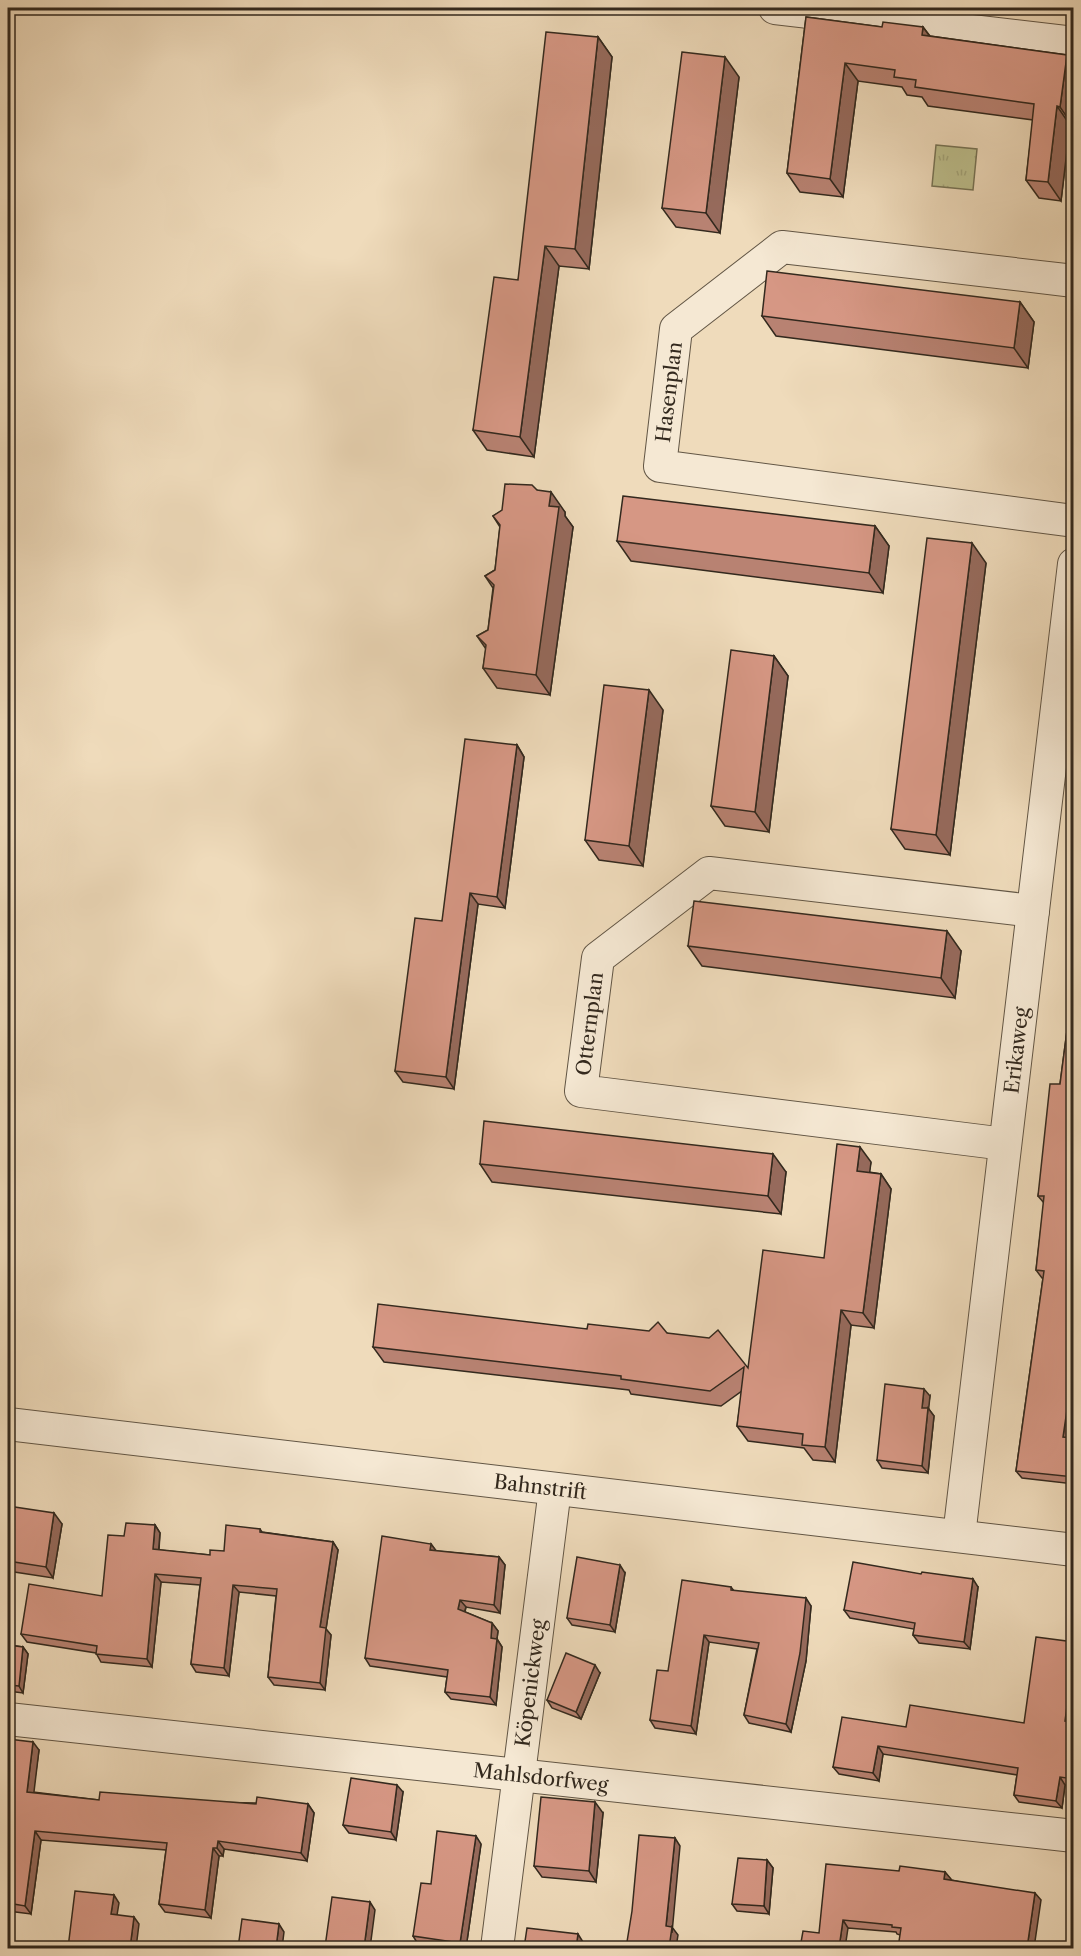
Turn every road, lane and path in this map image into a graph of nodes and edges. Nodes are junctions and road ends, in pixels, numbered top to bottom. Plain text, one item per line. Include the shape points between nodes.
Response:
1 (775, 8) edge
2 (1074, 43) edge
3 (1074, 281) edge
4 (1074, 521) edge
5 (1074, 564) edge
6 (1033, 910) junction
7 (1005, 1144) junction
8 (8, 1424) edge
9 (555, 1489) junction
10 (959, 1536) junction
11 (1074, 1550) edge
12 (8, 1719) edge
13 (520, 1774) junction
14 (1074, 1836) edge
15 (497, 1948) edge

1 - 2 street
3 - 4 street, Hasenplan via 782,247 676,329 660,466
5 - 6 street, Erikaweg
6 - 7 street, Erikaweg
6 - 7 street, Otternplan via 709,873 598,958 581,1091
7 - 10 street, Erikaweg
8 - 9 street, Bahnstrift
9 - 10 street, Bahnstrift
9 - 13 street, Köpenickweg
10 - 11 street, Bahnstrift
12 - 13 street, Mahlsdorfweg
13 - 14 street, Mahlsdorfweg
13 - 15 street, Köpenickweg

